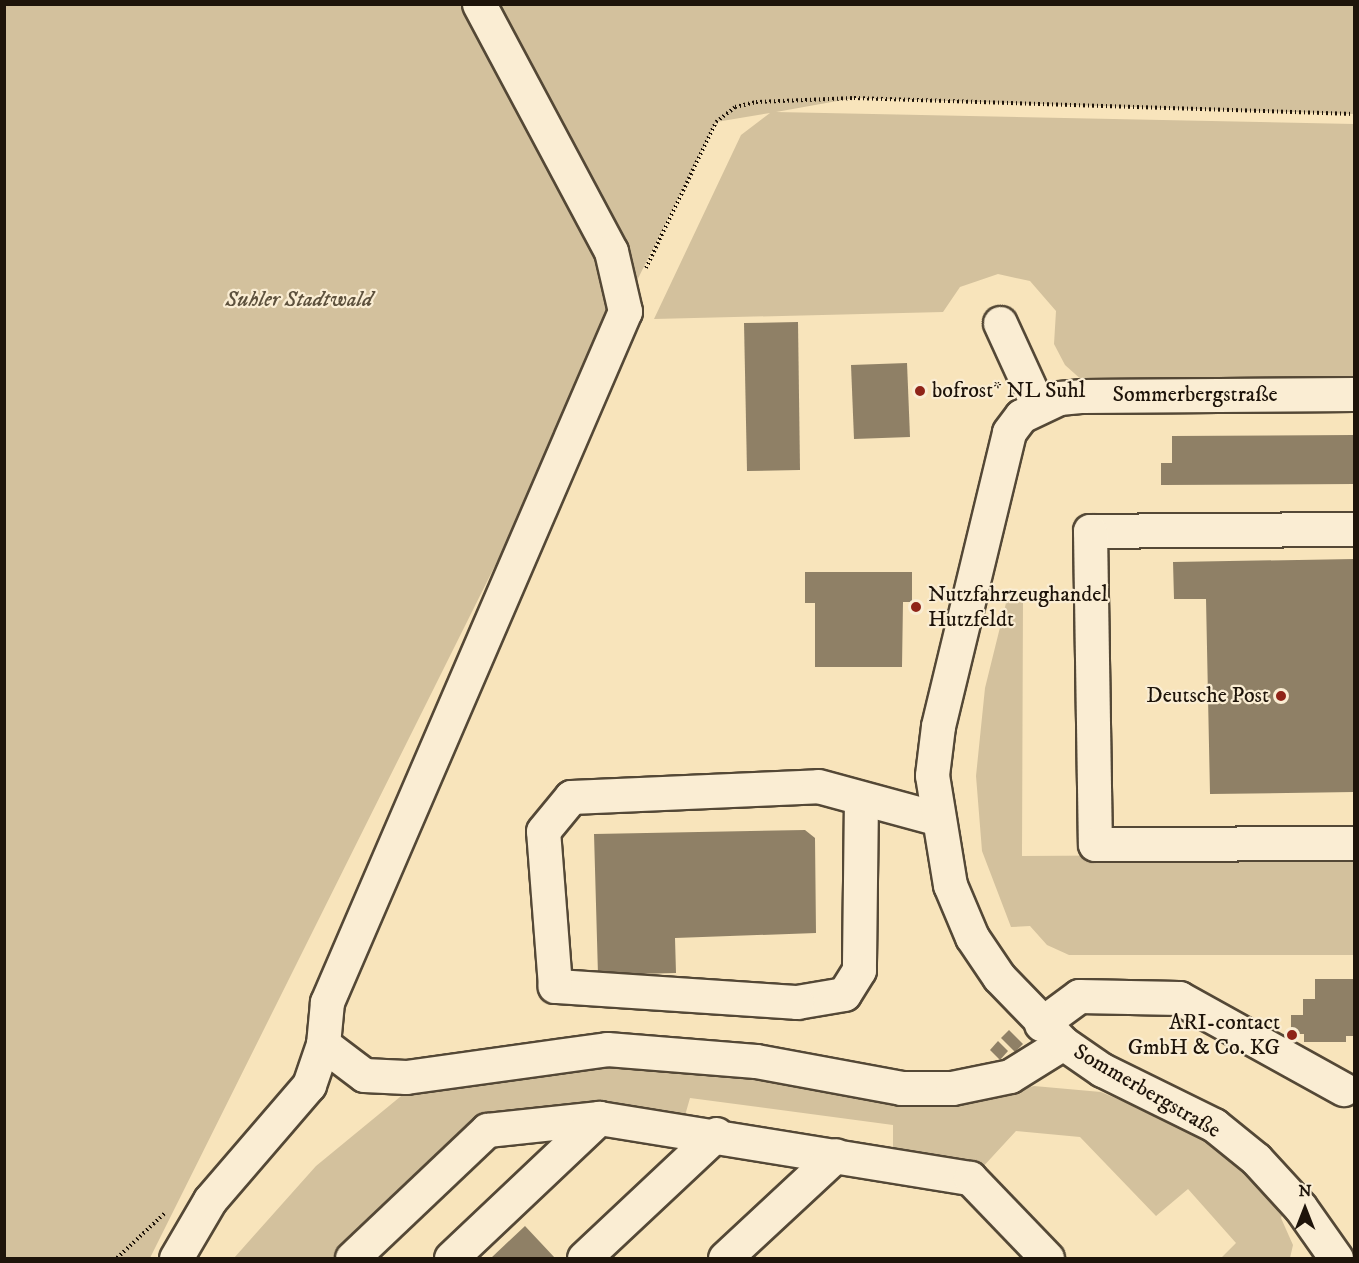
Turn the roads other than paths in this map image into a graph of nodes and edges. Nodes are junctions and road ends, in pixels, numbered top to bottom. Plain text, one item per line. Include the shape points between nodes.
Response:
1 (479, 4) edge
2 (1000, 323) dead end
3 (1354, 394) edge
4 (1038, 406) junction
5 (1354, 529) edge
6 (861, 799) junction
7 (936, 818) junction
8 (1354, 843) edge
9 (1052, 1034) junction
10 (323, 1044) junction
11 (1342, 1089) dead end
12 (599, 1118) junction
13 (716, 1134) junction
14 (836, 1155) junction
15 (176, 1258) edge
16 (352, 1258) edge
17 (451, 1258) edge
18 (584, 1258) edge
19 (725, 1258) edge
20 (1047, 1258) edge
21 (1336, 1258) edge

1 - 10 street via 611,251 625,311 327,1002
2 - 4 street
3 - 4 street, Sommerbergstraße via 1083,396
4 - 7 street, Sommerbergstraße via 1009,432 938,726 932,775
5 - 8 street via 1090,531 1095,844
6 - 6 street via 818,786 571,797 543,831 555,986 798,1002 844,994 859,970
6 - 7 street
7 - 9 street, Sommerbergstraße via 950,885 972,937
9 - 10 street via 1010,1076 952,1088 901,1088 756,1060 607,1049 406,1077 364,1076
9 - 11 street via 1079,996 1179,998
9 - 21 street, Sommerbergstraße via 1102,1070 1214,1125 1293,1199
10 - 15 street via 309,1085 210,1200
12 - 13 street
12 - 16 street via 487,1130
12 - 17 street
13 - 14 street
13 - 18 street
14 - 19 street
14 - 20 street via 970,1178

